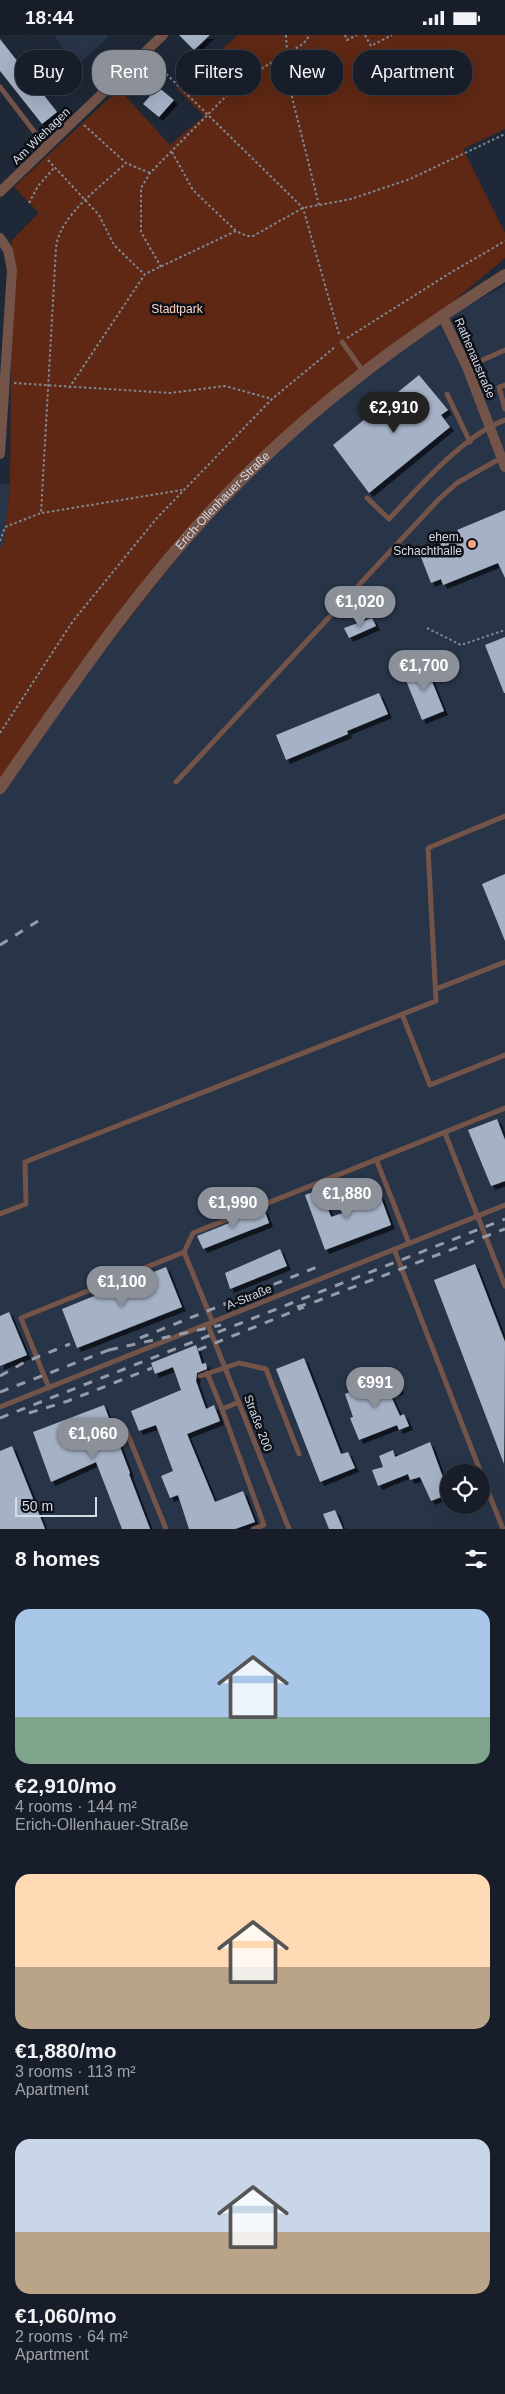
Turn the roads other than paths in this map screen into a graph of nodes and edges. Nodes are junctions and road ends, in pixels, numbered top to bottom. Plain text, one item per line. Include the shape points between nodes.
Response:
1 (163, 35) edge
2 (0, 87) edge
3 (44, 150) junction
4 (0, 192) edge
5 (0, 238) edge
6 (505, 275) edge
7 (442, 315) junction
8 (342, 342) road end
9 (505, 350) edge
10 (467, 367) junction
11 (363, 371) junction
12 (3, 382) edge
13 (505, 385) edge
14 (448, 394) dead end
15 (505, 409) edge
16 (505, 420) edge
17 (490, 427) junction
18 (470, 442) junction
19 (0, 454) edge
20 (503, 463) edge
21 (367, 498) dead end
22 (176, 782) dead end
23 (0, 788) edge
24 (505, 815) edge
25 (505, 962) edge
26 (436, 989) junction
27 (402, 1014) junction
28 (505, 1055) edge
29 (505, 1108) edge
30 (445, 1133) junction
31 (376, 1159) junction
32 (505, 1205) edge
33 (0, 1214) edge
34 (478, 1216) junction
35 (408, 1243) junction
36 (394, 1249) junction
37 (184, 1252) junction
38 (505, 1286) edge
39 (211, 1324) junction
40 (225, 1367) junction
41 (208, 1373) junction
42 (200, 1376) dead end
43 (48, 1387) junction
44 (239, 1402) junction
45 (0, 1407) edge
46 (222, 1409) junction
47 (126, 1430) dead end
48 (300, 1454) dead end
49 (478, 1464) edge
50 (490, 1496) edge
51 (166, 1529) edge
52 (253, 1529) edge
53 (288, 1529) edge
54 (503, 1529) edge

1 - 3 street, Am Wiehagen
2 - 3 lane
3 - 4 street, Am Wiehagen
5 - 12 street via 8,250 12,270
6 - 7 street, Erich-Ollenhauer-Straße
7 - 10 street, Rathenaustraße
7 - 11 street, Erich-Ollenhauer-Straße
8 - 11 lane
9 - 10 lane
10 - 17 street, Rathenaustraße
11 - 23 street, Erich-Ollenhauer-Straße via 282,440 185,540 129,608
12 - 19 street
13 - 15 lane via 499,387
14 - 18 lane
16 - 17 lane
17 - 18 lane
17 - 20 street, Rathenaustraße
18 - 21 lane via 420,486 389,519
20 - 22 lane via 457,483 438,500
24 - 26 lane via 428,848
25 - 26 lane
26 - 27 lane via 436,1001
27 - 28 lane via 430,1085
27 - 33 lane via 25,1162 26,1205
29 - 30 lane
30 - 31 lane
30 - 34 lane
31 - 35 lane
31 - 37 lane via 193,1233
32 - 34 lane, A-Straße
34 - 35 lane, A-Straße
34 - 38 lane
35 - 36 lane, A-Straße
36 - 39 lane, A-Straße
36 - 49 lane
37 - 39 lane, Straße 200
37 - 43 lane via 21,1318
39 - 40 lane, Straße 200
39 - 43 lane, A-Straße
40 - 41 lane
40 - 44 lane, Straße 200
40 - 48 lane via 239,1363 266,1369
41 - 42 lane
41 - 46 lane
43 - 45 lane, A-Straße
44 - 46 lane
44 - 53 lane, Straße 200
46 - 52 lane via 264,1525
47 - 51 lane
50 - 54 lane

